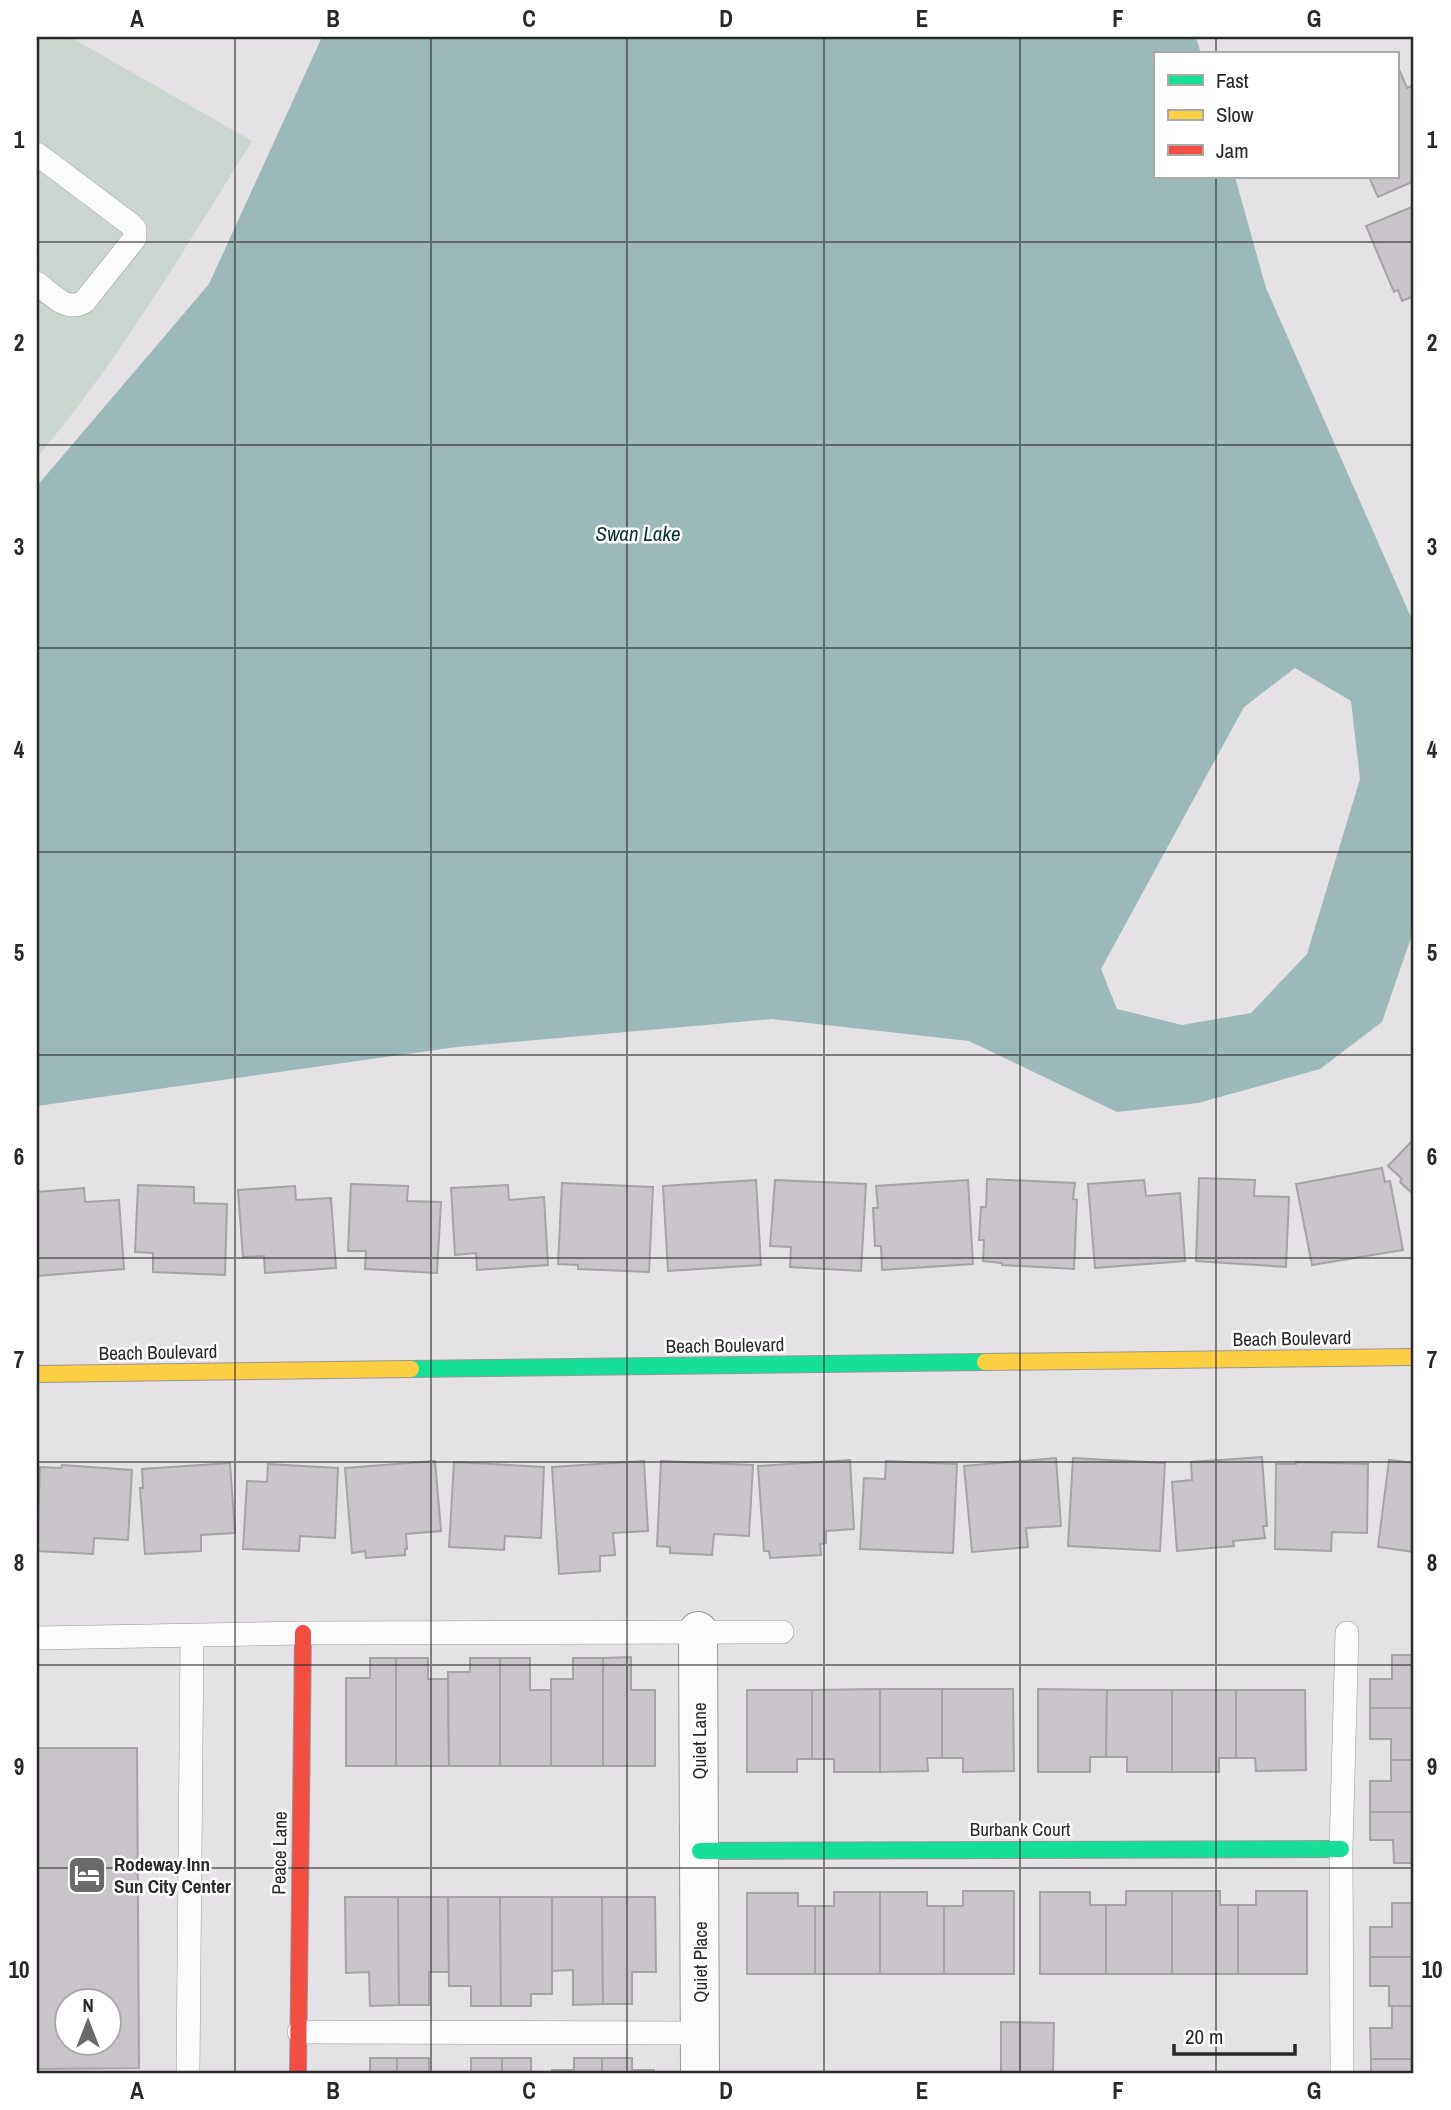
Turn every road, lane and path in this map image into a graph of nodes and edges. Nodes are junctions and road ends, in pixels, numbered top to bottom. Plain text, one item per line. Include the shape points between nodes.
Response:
1 (37, 154) edge
2 (37, 284) edge
3 (1414, 1357) edge
4 (37, 1374) edge
5 (698, 1631) junction
6 (782, 1632) dead end
7 (303, 1633) junction
8 (1347, 1633) dead end
9 (37, 1637) edge
10 (192, 1637) junction
11 (1341, 1849) junction
12 (700, 1851) junction
13 (299, 2032) junction
14 (700, 2033) junction
15 (188, 2073) edge
16 (298, 2073) edge
17 (700, 2073) edge
18 (1342, 2073) edge

1 - 2 lane via 135,229 135,238 84,302 68,306
3 - 4 street, Beach Boulevard
5 - 6 lane
5 - 7 lane
5 - 12 street, Quiet Lane
7 - 10 lane
7 - 13 street, Peace Lane
8 - 11 lane
9 - 10 lane
10 - 15 lane
11 - 12 street, Burbank Court
11 - 18 lane
12 - 14 street, Quiet Place
13 - 14 lane
13 - 16 street, Peace Lane
14 - 17 street, Quiet Place

